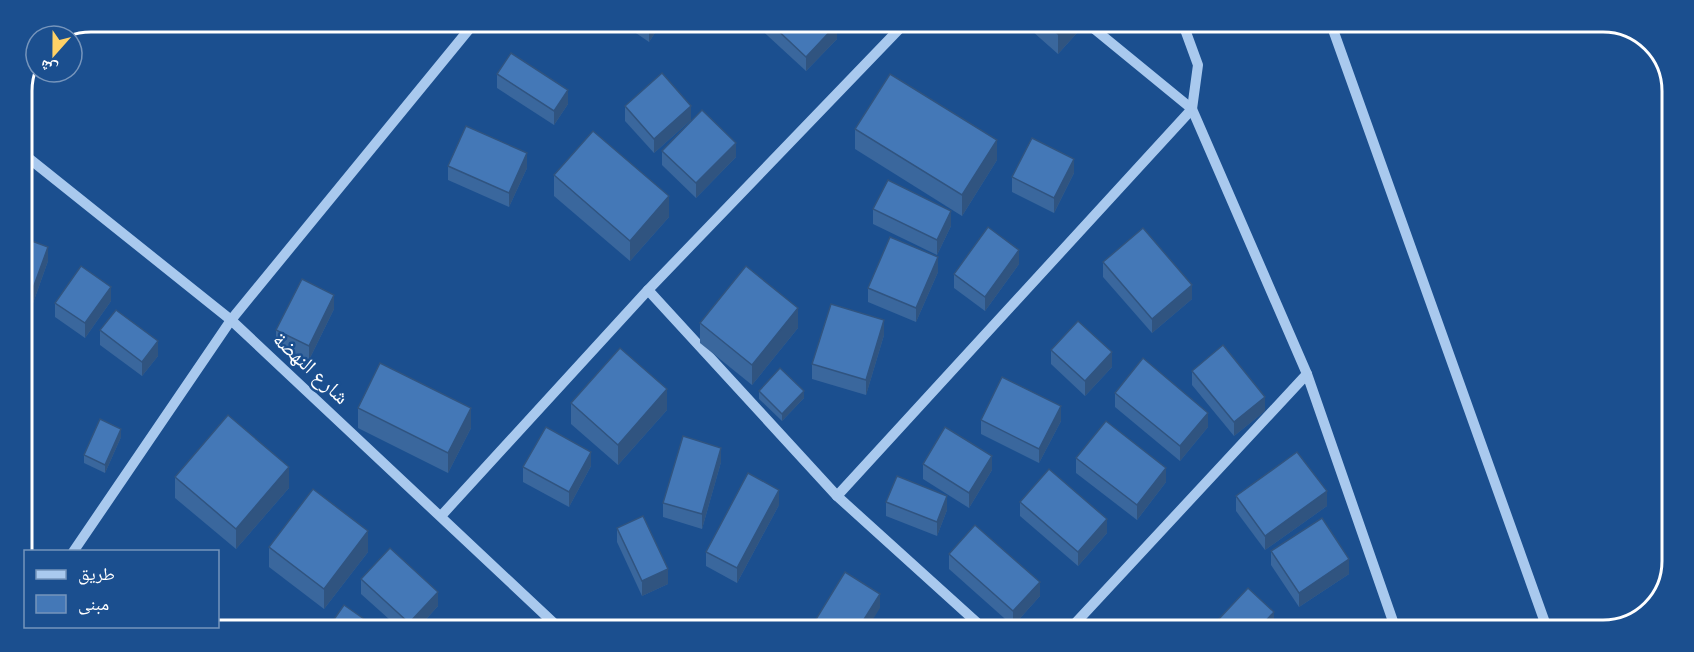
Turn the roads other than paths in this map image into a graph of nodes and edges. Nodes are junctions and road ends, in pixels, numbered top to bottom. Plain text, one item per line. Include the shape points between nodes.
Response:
1 (467, 32) edge
2 (896, 32) edge
3 (1098, 32) edge
4 (1186, 32) edge
5 (1333, 32) edge
6 (1192, 109) junction
7 (32, 161) edge
8 (648, 290) junction
9 (231, 320) junction
10 (1307, 374) junction
11 (837, 496) junction
12 (441, 516) junction
13 (74, 550) edge
14 (551, 620) edge
15 (974, 620) edge
16 (1078, 620) edge
17 (1393, 620) edge
18 (1544, 620) edge

1 - 9 street
2 - 8 street
3 - 6 street
4 - 6 street via 1198,65
5 - 18 street
6 - 10 street
6 - 11 street
7 - 9 street, شارع النهضة
8 - 11 street
8 - 12 street
9 - 12 street, شارع النهضة
9 - 13 street
10 - 16 street
10 - 17 street
11 - 15 street
12 - 14 street, شارع النهضة

